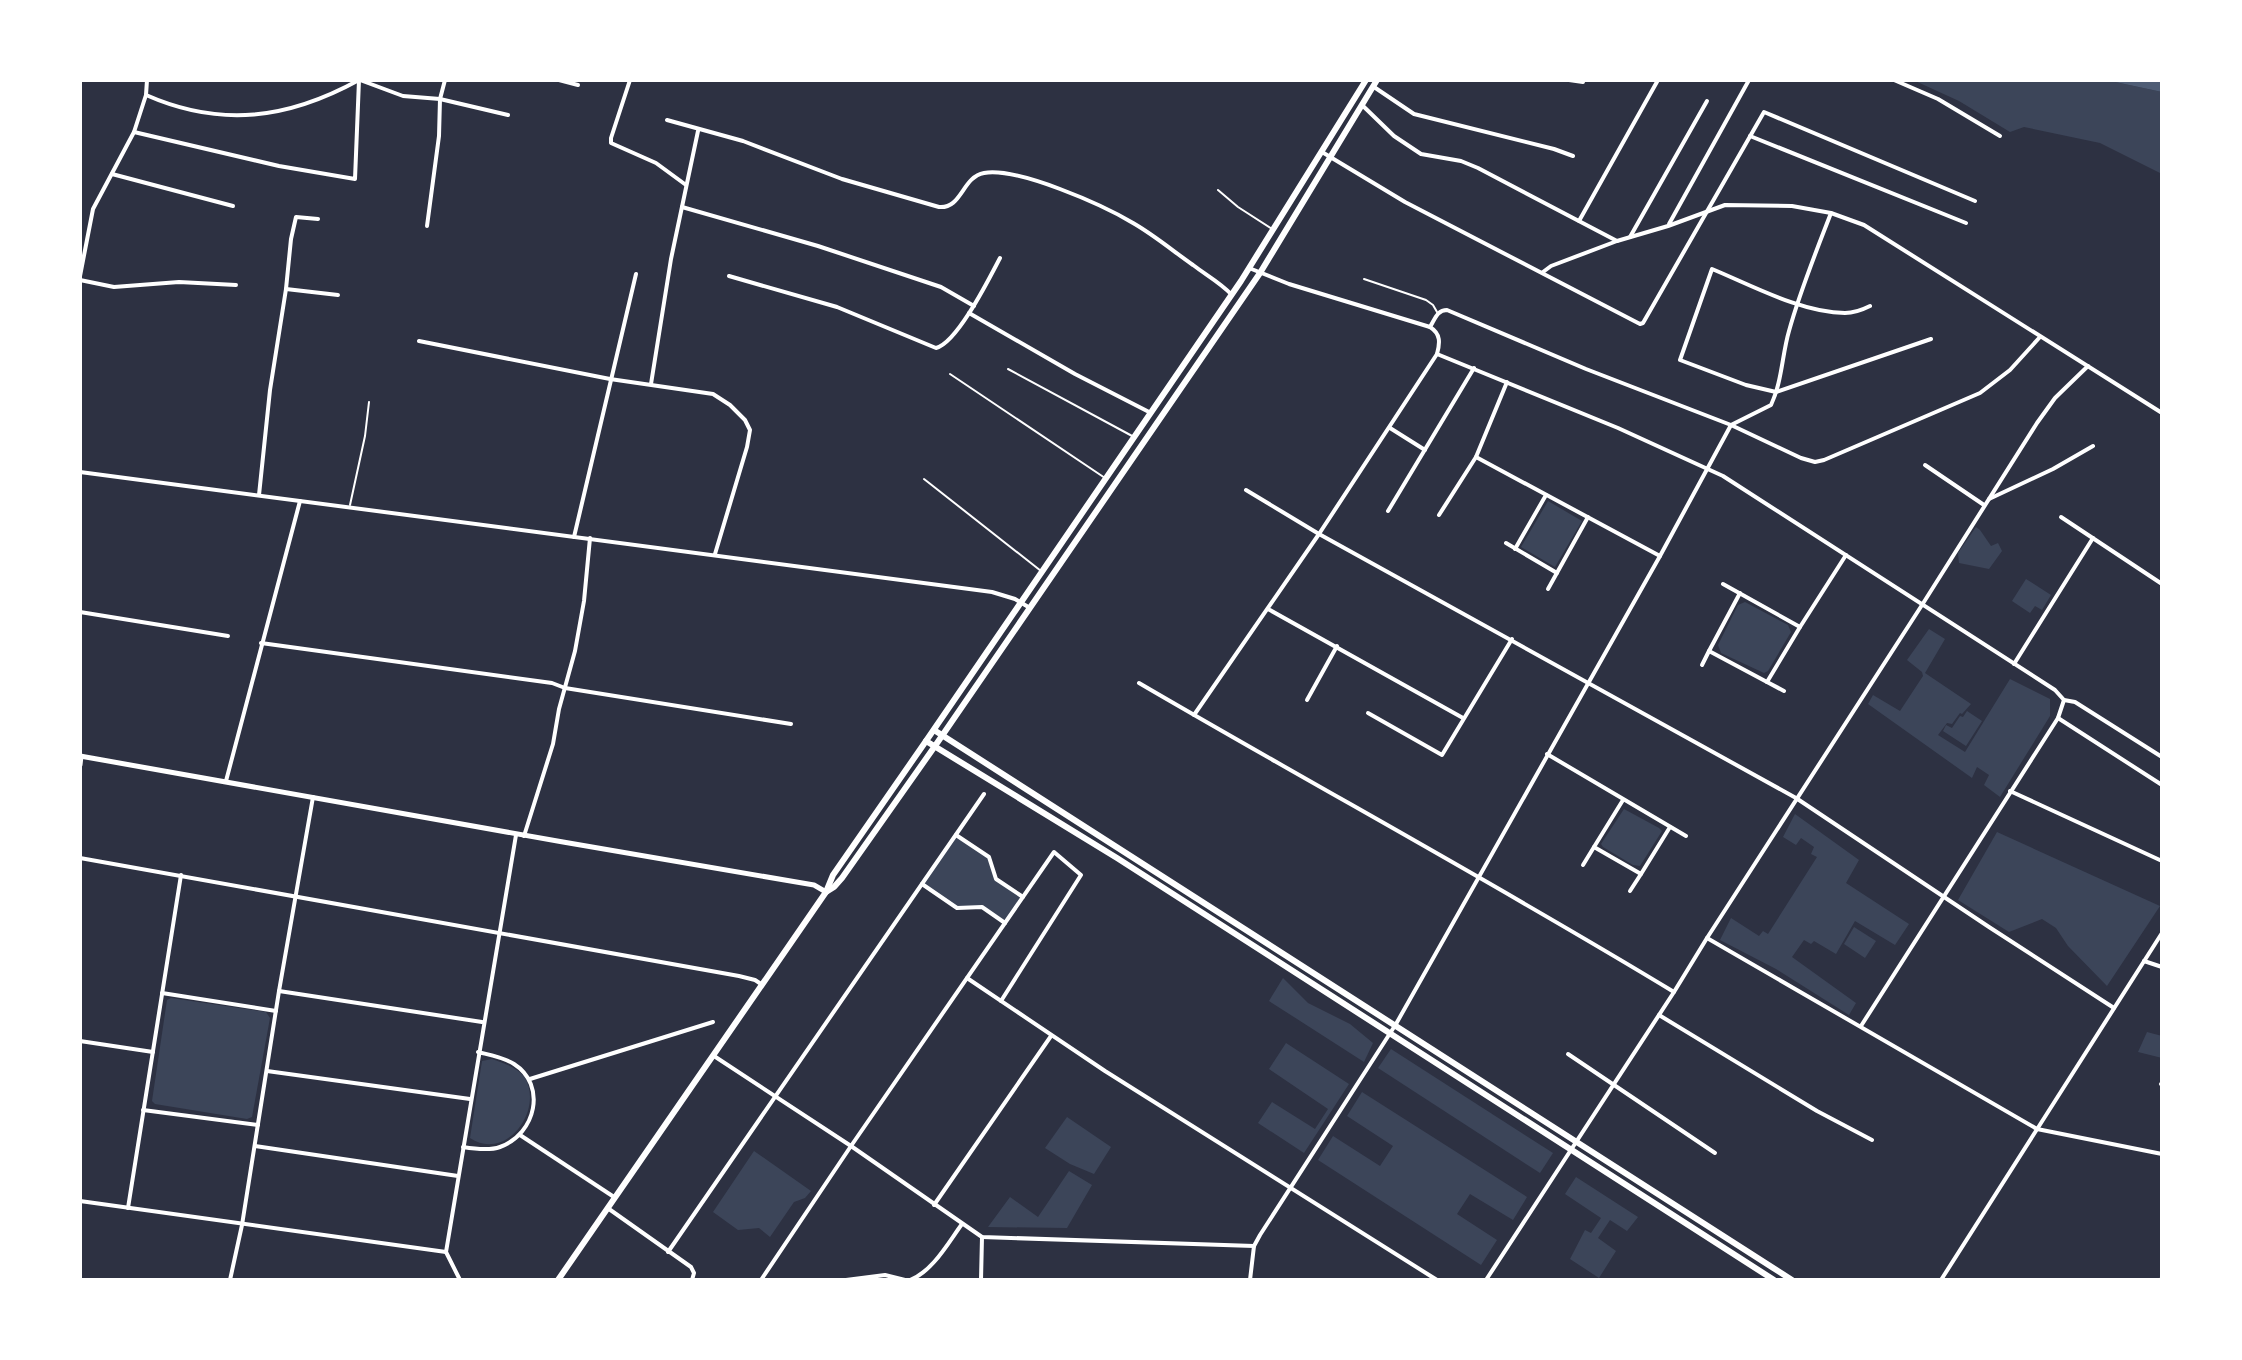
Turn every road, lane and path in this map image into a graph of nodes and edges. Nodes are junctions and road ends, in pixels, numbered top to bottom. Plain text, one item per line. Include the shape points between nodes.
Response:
1 (147, 80) edge
2 (360, 80) edge
3 (445, 80) edge
4 (559, 80) edge
5 (630, 80) edge
6 (1366, 80) edge
7 (1569, 80) edge
8 (1658, 80) edge
9 (1749, 80) edge
10 (1894, 80) edge
11 (1583, 82) edge
12 (1376, 84) edge
13 (578, 85) dead end
14 (146, 95) junction
15 (440, 99) junction
16 (1707, 101) dead end
17 (1362, 105) junction
18 (508, 115) dead end
19 (667, 120) dead end
20 (699, 130) junction
21 (134, 132) junction
22 (1750, 136) junction
23 (2000, 136) dead end
24 (1322, 152) junction
25 (1573, 156) dead end
26 (1331, 159) junction
27 (112, 174) junction
28 (686, 185) junction
29 (1218, 190) dead end
30 (1975, 201) dead end
31 (233, 206) dead end
32 (682, 207) junction
33 (1707, 211) junction
34 (1831, 213) junction
35 (318, 219) dead end
36 (1579, 221) junction
37 (1966, 223) dead end
38 (427, 226) dead end
39 (1668, 226) junction
40 (1274, 229) junction
41 (1630, 237) junction
42 (1617, 241) junction
43 (1000, 258) dead end
44 (1249, 268) junction
45 (1543, 272) junction
46 (1260, 273) junction
47 (636, 274) dead end
48 (729, 276) dead end
49 (80, 278) edge
50 (1364, 279) dead end
51 (236, 285) dead end
52 (286, 289) junction
53 (338, 295) dead end
54 (1232, 295) junction
55 (1797, 304) junction
56 (974, 306) junction
57 (1870, 306) dead end
58 (969, 313) junction
59 (1438, 313) junction
60 (1430, 327) junction
61 (2040, 337) junction
62 (1931, 339) dead end
63 (419, 341) dead end
64 (1437, 354) junction
65 (2088, 366) junction
66 (1474, 368) junction
67 (1008, 369) dead end
68 (950, 374) dead end
69 (610, 379) junction
70 (1507, 382) junction
71 (651, 384) junction
72 (1776, 392) junction
73 (369, 402) dead end
74 (1151, 413) junction
75 (2162, 413) edge
76 (1731, 425) junction
77 (1142, 427) junction
78 (1390, 428) junction
79 (1151, 433) junction
80 (1135, 437) junction
81 (2093, 446) dead end
82 (1425, 450) junction
83 (1476, 457) junction
84 (1925, 465) dead end
85 (1708, 468) junction
86 (80, 472) edge
87 (924, 479) dead end
88 (1106, 479) junction
89 (1246, 490) dead end
90 (259, 495) junction
91 (1546, 495) junction
92 (300, 500) junction
93 (1985, 502) junction
94 (350, 506) junction
95 (1388, 511) dead end
96 (1439, 515) dead end
97 (1588, 517) junction
98 (2061, 517) dead end
99 (1319, 534) junction
100 (574, 537) junction
101 (590, 538) junction
102 (2093, 538) junction
103 (1506, 543) dead end
104 (1515, 549) junction
105 (715, 554) junction
106 (1846, 555) junction
107 (1660, 556) junction
108 (1042, 572) junction
109 (1557, 573) junction
110 (1723, 584) dead end
111 (2162, 584) edge
112 (1548, 589) dead end
113 (1740, 593) junction
114 (1021, 602) junction
115 (1922, 605) junction
116 (1030, 608) junction
117 (1268, 609) junction
118 (80, 612) edge
119 (1800, 627) junction
120 (228, 636) dead end
121 (1512, 639) junction
122 (261, 643) junction
123 (1337, 646) junction
124 (1709, 651) junction
125 (2014, 664) junction
126 (1702, 665) dead end
127 (1767, 682) junction
128 (1139, 683) dead end
129 (1587, 683) junction
130 (565, 688) junction
131 (1784, 691) dead end
132 (1307, 700) dead end
133 (2064, 700) junction
134 (1368, 713) dead end
135 (1194, 715) junction
136 (1463, 718) junction
137 (2058, 718) junction
138 (791, 724) dead end
139 (934, 730) junction
140 (942, 735) junction
141 (926, 741) junction
142 (935, 746) junction
143 (1547, 754) junction
144 (81, 756) edge
145 (2162, 757) edge
146 (80, 765) edge
147 (226, 781) junction
148 (2162, 785) edge
149 (2010, 791) junction
150 (984, 794) dead end
151 (313, 797) junction
152 (1796, 798) junction
153 (1623, 800) junction
154 (1670, 827) junction
155 (516, 835) junction
156 (956, 835) junction
157 (524, 836) junction
158 (1686, 836) dead end
159 (1594, 847) junction
160 (80, 858) edge
161 (2162, 861) edge
162 (1583, 865) dead end
163 (1641, 874) junction
164 (181, 875) junction
165 (1479, 877) junction
166 (922, 884) junction
167 (1630, 891) dead end
168 (826, 892) junction
169 (295, 896) junction
170 (1943, 896) junction
171 (1023, 897) junction
172 (1005, 923) junction
173 (498, 933) junction
174 (2162, 933) edge
175 (1707, 938) junction
176 (2144, 961) junction
177 (2162, 967) edge
178 (967, 978) junction
179 (763, 986) junction
180 (279, 991) junction
181 (1674, 992) junction
182 (162, 993) junction
183 (1001, 1001) junction
184 (2114, 1008) junction
185 (276, 1011) junction
186 (1659, 1015) junction
187 (483, 1022) junction
188 (713, 1022) dead end
189 (1396, 1024) junction
190 (1861, 1026) junction
191 (1390, 1034) junction
192 (1051, 1036) junction
193 (80, 1041) edge
194 (153, 1052) junction
195 (478, 1052) junction
196 (1568, 1054) dead end
197 (714, 1056) junction
198 (267, 1071) junction
199 (530, 1079) junction
200 (1615, 1084) junction
201 (775, 1097) junction
202 (470, 1099) junction
203 (143, 1110) junction
204 (258, 1125) junction
205 (2037, 1129) junction
206 (520, 1135) junction
207 (1872, 1140) dead end
208 (1576, 1141) junction
209 (255, 1146) junction
210 (851, 1146) junction
211 (463, 1147) junction
212 (1571, 1149) junction
213 (1715, 1153) dead end
214 (2162, 1154) edge
215 (458, 1176) junction
216 (1291, 1189) junction
217 (616, 1198) junction
218 (80, 1201) edge
219 (934, 1205) junction
220 (128, 1208) junction
221 (609, 1209) junction
222 (963, 1223) junction
223 (242, 1225) junction
224 (982, 1237) junction
225 (1254, 1246) junction
226 (446, 1252) junction
227 (668, 1252) junction
228 (230, 1280) edge
229 (460, 1280) edge
230 (558, 1280) edge
231 (692, 1280) edge
232 (761, 1280) edge
233 (846, 1280) edge
234 (908, 1280) edge
235 (981, 1280) edge
236 (1250, 1280) edge
237 (1437, 1280) edge
238 (1486, 1280) edge
239 (1774, 1280) edge
240 (1792, 1280) edge
241 (1941, 1280) edge

1 - 14 street
2 - 14 street via 332,95 258,115 210,114
2 - 15 street via 403,96
2 - 21 street via 355,179
3 - 15 street
4 - 13 street
5 - 28 street via 611,143 656,163
6 - 24 main road
7 - 11 street
8 - 36 street
9 - 39 street
10 - 23 street
12 - 17 main road
12 - 25 street via 1414,114
14 - 21 street
15 - 18 street
15 - 38 street
16 - 41 street
17 - 26 main road
17 - 36 street via 1421,154 1469,164
19 - 20 street
20 - 28 street
20 - 54 street via 946,208 976,175 1014,174 1134,223
21 - 27 street
22 - 30 street via 1764,112
22 - 33 street
22 - 37 street
24 - 26 street
24 - 40 main road
26 - 45 street
26 - 46 main road
27 - 31 street
27 - 49 street via 93,209
28 - 32 street
29 - 40 lane
32 - 56 street via 941,287
32 - 71 street
33 - 34 street via 1766,204
33 - 39 street
33 - 45 street via 1643,323
34 - 55 street
34 - 61 street via 1864,225
35 - 52 street via 296,217
36 - 42 street
39 - 41 street
40 - 44 main road
41 - 42 street
42 - 45 street
43 - 56 street
44 - 46 street
44 - 54 main road
46 - 60 street
46 - 79 main road
47 - 69 street
48 - 58 street via 837,307 936,348
49 - 51 street via 114,287
50 - 59 lane via 1426,300
52 - 53 street
52 - 90 street
54 - 74 main road
55 - 57 street via 1845,313
55 - 72 street
55 - 72 street via 1712,269 1680,360
56 - 58 street
58 - 74 street
59 - 60 street
59 - 76 street via 1447,310
60 - 64 street via 1440,343
61 - 65 street
61 - 76 street via 1980,393 1824,460 1808,461
62 - 72 street
63 - 69 street
64 - 66 street
64 - 78 street
65 - 75 street
65 - 93 street via 2055,398
66 - 70 street
66 - 82 street
67 - 80 lane
68 - 88 lane
69 - 71 street
69 - 100 street
70 - 83 street
70 - 85 street
71 - 105 street via 713,394 750,430
72 - 76 street via 1766,409
73 - 94 lane
74 - 77 main road
76 - 85 street
77 - 79 main road
77 - 80 main road
78 - 82 street
78 - 99 street
79 - 116 main road
80 - 88 main road
81 - 93 street
82 - 95 street
83 - 91 street
83 - 96 street
84 - 93 street
85 - 106 street
85 - 107 street
86 - 90 street
87 - 108 lane
88 - 108 main road
89 - 99 street
90 - 92 street
91 - 97 street
91 - 104 street
92 - 94 street
92 - 122 street
93 - 115 street
94 - 100 street
97 - 107 street
97 - 109 street
98 - 102 street
99 - 117 street
99 - 121 street
100 - 101 street
101 - 105 street
101 - 130 street via 581,621
102 - 111 street
102 - 125 street
103 - 104 street
104 - 109 street
105 - 114 street via 992,592
106 - 115 street
106 - 119 street
107 - 129 street
108 - 114 main road
109 - 112 street
110 - 113 street
113 - 119 street
113 - 124 street
114 - 116 street
114 - 139 main road
115 - 125 street
115 - 152 street
116 - 140 main road
117 - 123 street
117 - 135 street
118 - 120 street
119 - 127 street
121 - 129 street
121 - 136 street
122 - 130 street
122 - 147 street
123 - 132 street
123 - 136 street
124 - 126 street
124 - 127 street
125 - 133 street
127 - 131 street
128 - 135 street
129 - 143 street
129 - 152 street
130 - 138 street
130 - 157 street
133 - 137 street
133 - 145 street
134 - 136 street via 1442,755
135 - 165 street
137 - 148 street
137 - 149 street
139 - 140 main road
139 - 141 main road
140 - 142 main road
140 - 189 main road
141 - 142 main road
141 - 168 main road
142 - 168 main road via 840,881
142 - 191 main road
143 - 153 street
143 - 165 street
144 - 146 street
144 - 147 street
147 - 151 street
149 - 161 street
149 - 170 street
150 - 156 street
151 - 155 street
151 - 169 street
152 - 170 street
152 - 175 street
153 - 154 street
153 - 159 street
154 - 158 street
154 - 163 street
155 - 157 street
155 - 173 street
156 - 166 street
156 - 171 street via 989,857 996,879
157 - 168 street via 814,885
159 - 162 street
159 - 163 street
160 - 164 street
163 - 167 street
164 - 169 street
164 - 182 street
165 - 181 street
165 - 189 street
166 - 172 street via 957,908 982,907
166 - 201 street
168 - 179 main road
169 - 173 street
169 - 180 street
170 - 184 street
170 - 190 street
171 - 172 street
171 - 183 street via 1054,852 1081,875
172 - 178 street
173 - 179 street via 739,976
173 - 187 street
174 - 176 street
175 - 181 street
175 - 190 street
176 - 177 street
176 - 184 street
178 - 183 street
178 - 210 street
179 - 197 main road
180 - 185 street
180 - 187 street
181 - 186 street
182 - 185 street
182 - 194 street
183 - 192 street
184 - 205 street
185 - 198 street
186 - 200 street
186 - 207 street
187 - 195 street
188 - 199 street
189 - 191 street
189 - 208 main road
190 - 205 street
191 - 212 main road
191 - 216 street
192 - 216 street
192 - 219 street
193 - 194 street
194 - 203 street
195 - 199 street via 516,1065
195 - 202 street
196 - 200 street
197 - 201 street
197 - 217 main road
198 - 202 street
198 - 204 street
199 - 206 street via 534,1104
200 - 208 street
200 - 213 street
201 - 210 street
201 - 227 street
202 - 211 street
203 - 204 street
203 - 220 street
204 - 209 street
205 - 214 street
205 - 241 street
206 - 211 street via 495,1149
206 - 217 street
208 - 212 street
208 - 240 main road
209 - 215 street
209 - 223 street
210 - 219 street
210 - 232 street
211 - 215 street
212 - 238 street
212 - 239 main road
215 - 226 street
216 - 225 street
216 - 237 street
217 - 221 main road
218 - 220 street
219 - 222 street
220 - 223 street
221 - 227 street
221 - 230 main road
222 - 224 street
222 - 234 street via 928,1267
223 - 226 street
223 - 228 street
224 - 225 street
224 - 235 street
225 - 236 street
226 - 229 street
227 - 231 street via 691,1267
233 - 234 street via 885,1275

